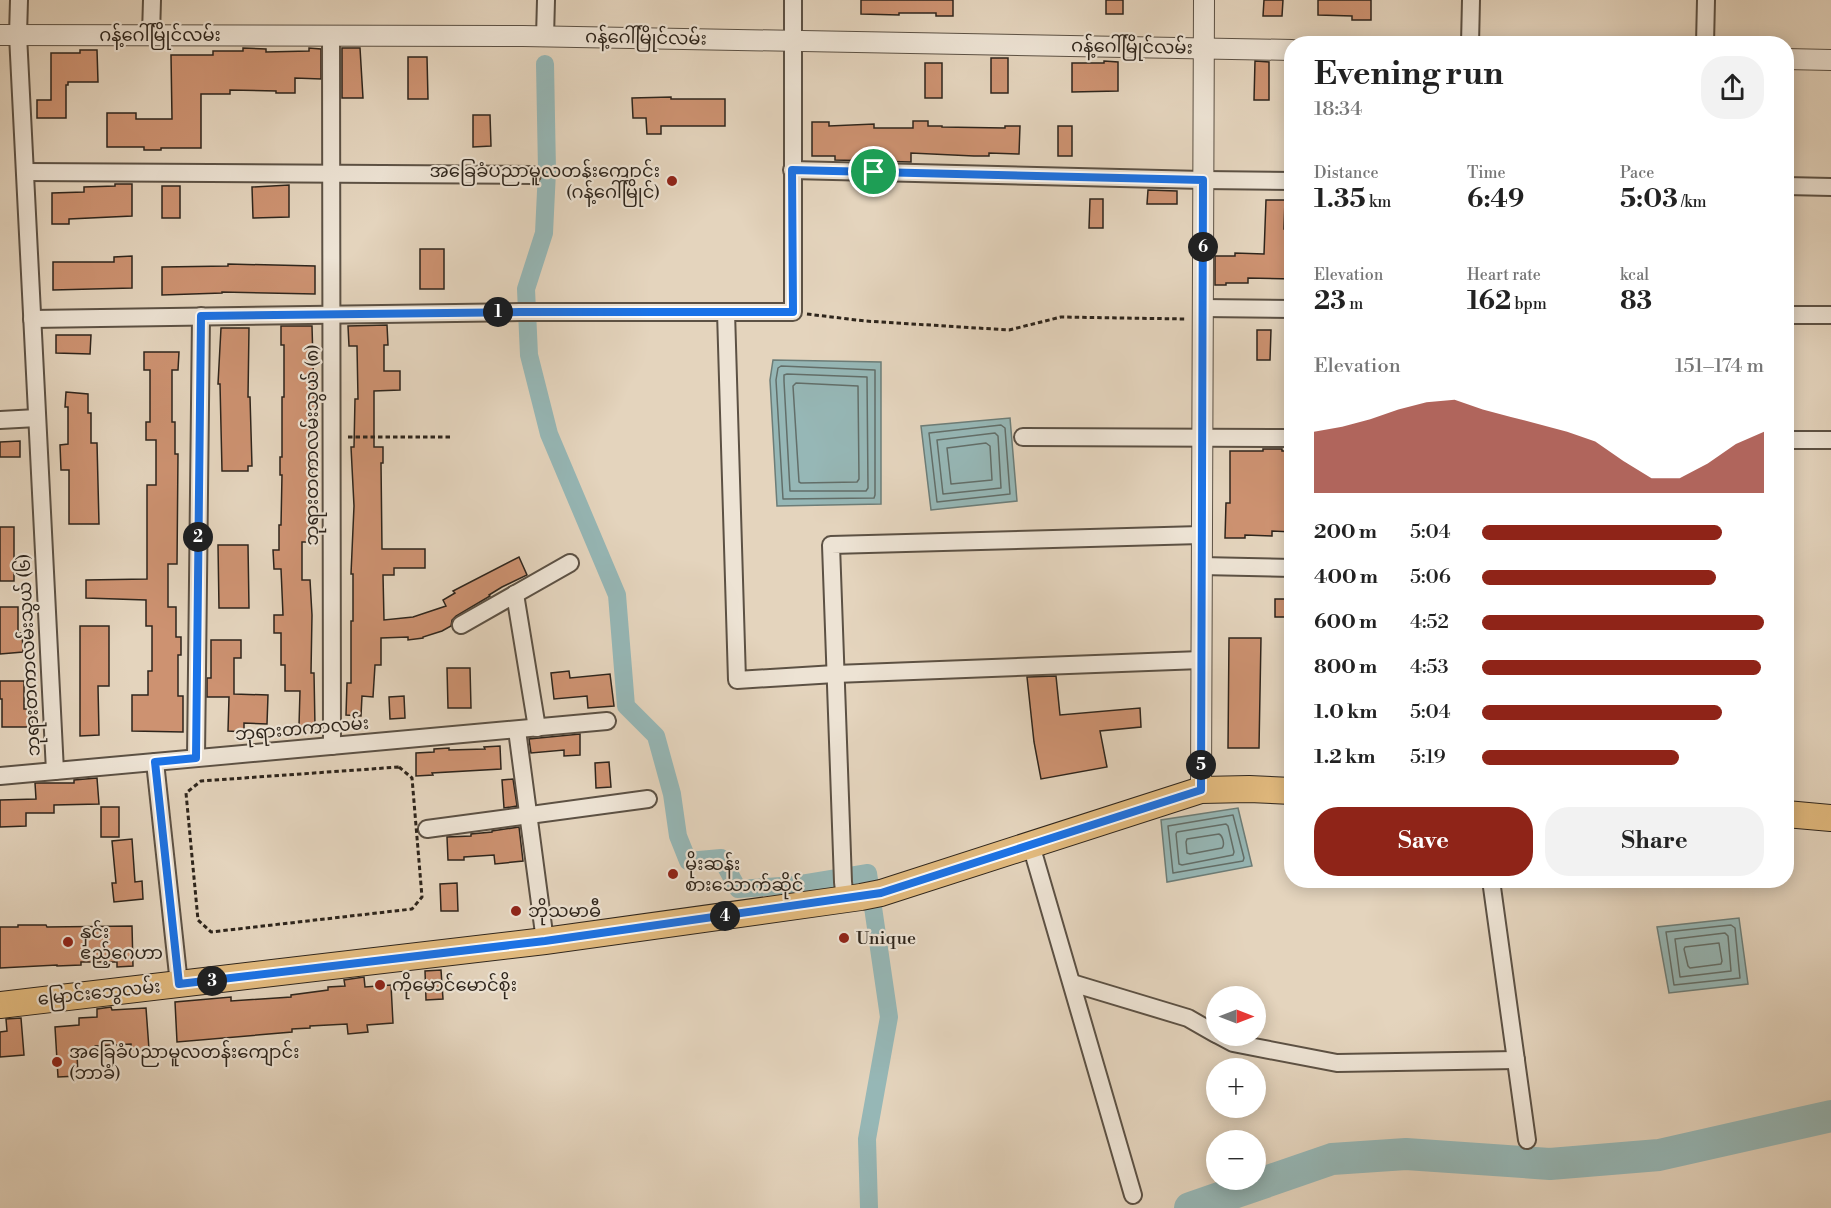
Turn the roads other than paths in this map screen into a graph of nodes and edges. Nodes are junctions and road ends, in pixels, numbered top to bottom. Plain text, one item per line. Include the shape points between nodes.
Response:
1 (19, 0) edge
2 (152, 0) edge
3 (546, 0) edge
4 (793, 0) edge
5 (1204, 0) edge
6 (1471, 0) edge
7 (1706, 0) edge
8 (9, 35) edge
9 (151, 35) junction
10 (331, 36) junction
11 (536, 36) junction
12 (1470, 36) edge
13 (1706, 36) edge
14 (793, 41) junction
15 (1203, 49) junction
16 (1284, 50) edge
17 (1794, 59) edge
18 (1831, 60) edge
19 (792, 170) junction
20 (25, 172) junction
21 (331, 173) junction
22 (532, 175) dead end
23 (1203, 180) junction
24 (1284, 181) edge
25 (1794, 186) edge
26 (1831, 187) edge
27 (1284, 309) edge
28 (726, 312) junction
29 (1202, 314) junction
30 (331, 315) junction
31 (1794, 315) edge
32 (1831, 315) edge
33 (201, 316) junction
34 (32, 319) junction
35 (37, 418) junction
36 (0, 420) edge
37 (1023, 437) dead end
38 (1202, 438) junction
39 (1284, 438) edge
40 (1794, 440) edge
41 (1831, 440) edge
42 (1201, 535) junction
43 (570, 563) dead end
44 (1201, 566) junction
45 (1284, 568) edge
46 (515, 594) junction
47 (461, 625) dead end
48 (1201, 660) junction
49 (835, 674) junction
50 (607, 722) dead end
51 (537, 728) junction
52 (517, 730) junction
53 (332, 746) junction
54 (196, 758) junction
55 (155, 762) junction
56 (55, 771) junction
57 (0, 776) edge
58 (1201, 790) junction
59 (1284, 790) edge
60 (648, 799) dead end
61 (528, 815) junction
62 (1794, 815) edge
63 (1831, 818) edge
64 (427, 829) dead end
65 (1031, 845) junction
66 (855, 888) junction
67 (1492, 888) edge
68 (545, 941) junction
69 (1071, 983) junction
70 (179, 984) junction
71 (0, 1005) edge
72 (1206, 1029) edge
73 (1249, 1046) edge
74 (1516, 1060) junction
75 (1527, 1140) dead end
76 (1133, 1195) dead end

1 - 8 street, ဘုရားတကာလမ်းသွယ် (၆)
2 - 9 street
3 - 11 street
4 - 14 street
5 - 15 street
6 - 12 street
7 - 13 street
8 - 9 street, ဂန့်ဂေါ်မြိုင်လမ်း
8 - 20 street, ဘုရားတကာလမ်းသွယ် (၆)
9 - 10 street, ဂန့်ဂေါ်မြိုင်လမ်း
10 - 11 street, ဂန့်ဂေါ်မြိုင်လမ်း
10 - 21 street, ဘုရားတကာလမ်းသွယ် (၈)
11 - 14 street, ဂန့်ဂေါ်မြိုင်လမ်း
14 - 15 street, ဂန့်ဂေါ်မြိုင်လမ်း
14 - 19 street
15 - 16 street, ဂန့်ဂေါ်မြိုင်လမ်း
15 - 23 street
17 - 18 street
19 - 23 street
19 - 28 street via 793,312
20 - 21 street
20 - 34 street, ဘုရားတကာလမ်းသွယ် (၆)
21 - 22 street
21 - 30 street, ဘုရားတကာလမ်းသွယ် (၈)
23 - 24 street
23 - 29 street
25 - 26 street
27 - 29 street
28 - 30 street
28 - 49 street via 737,680
29 - 38 street
30 - 33 street
30 - 53 street, ဘုရားတကာလမ်းသွယ် (၈)
31 - 32 street
33 - 34 street
33 - 54 street
34 - 35 street, ဘုရားတကာလမ်းသွယ် (၆)
35 - 36 street
35 - 56 street, ဘုရားတကာလမ်းသွယ် (၆)
37 - 38 street
38 - 39 street
38 - 42 street
40 - 41 street
42 - 44 street
42 - 49 street via 831,545
43 - 46 street
44 - 45 street
44 - 48 street
46 - 47 street
46 - 51 street
48 - 49 street
48 - 58 street
49 - 66 street
50 - 51 street, ဘုရားတကာလမ်း
51 - 52 street, ဘုရားတကာလမ်း
52 - 53 street, ဘုရားတကာလမ်း
52 - 61 street
53 - 54 street, ဘုရားတကာလမ်း
54 - 55 street, ဘုရားတကာလမ်း
55 - 56 street, ဘုရားတကာလမ်း
55 - 70 street
56 - 57 street, ဘုရားတကာလမ်း
58 - 59 main road, မြောင်းဘွေလမ်း
58 - 65 main road, မြောင်းဘွေလမ်း
60 - 61 street
61 - 64 street
61 - 68 street
62 - 63 main road
65 - 66 main road, မြောင်းဘွေလမ်း
65 - 69 street
66 - 68 main road, မြောင်းဘွေလမ်း
67 - 74 street
68 - 70 main road, မြောင်းဘွေလမ်း
69 - 72 street via 1188,1018
69 - 76 street
70 - 71 main road, မြောင်းဘွေလမ်း
73 - 74 street via 1337,1063
74 - 75 street

